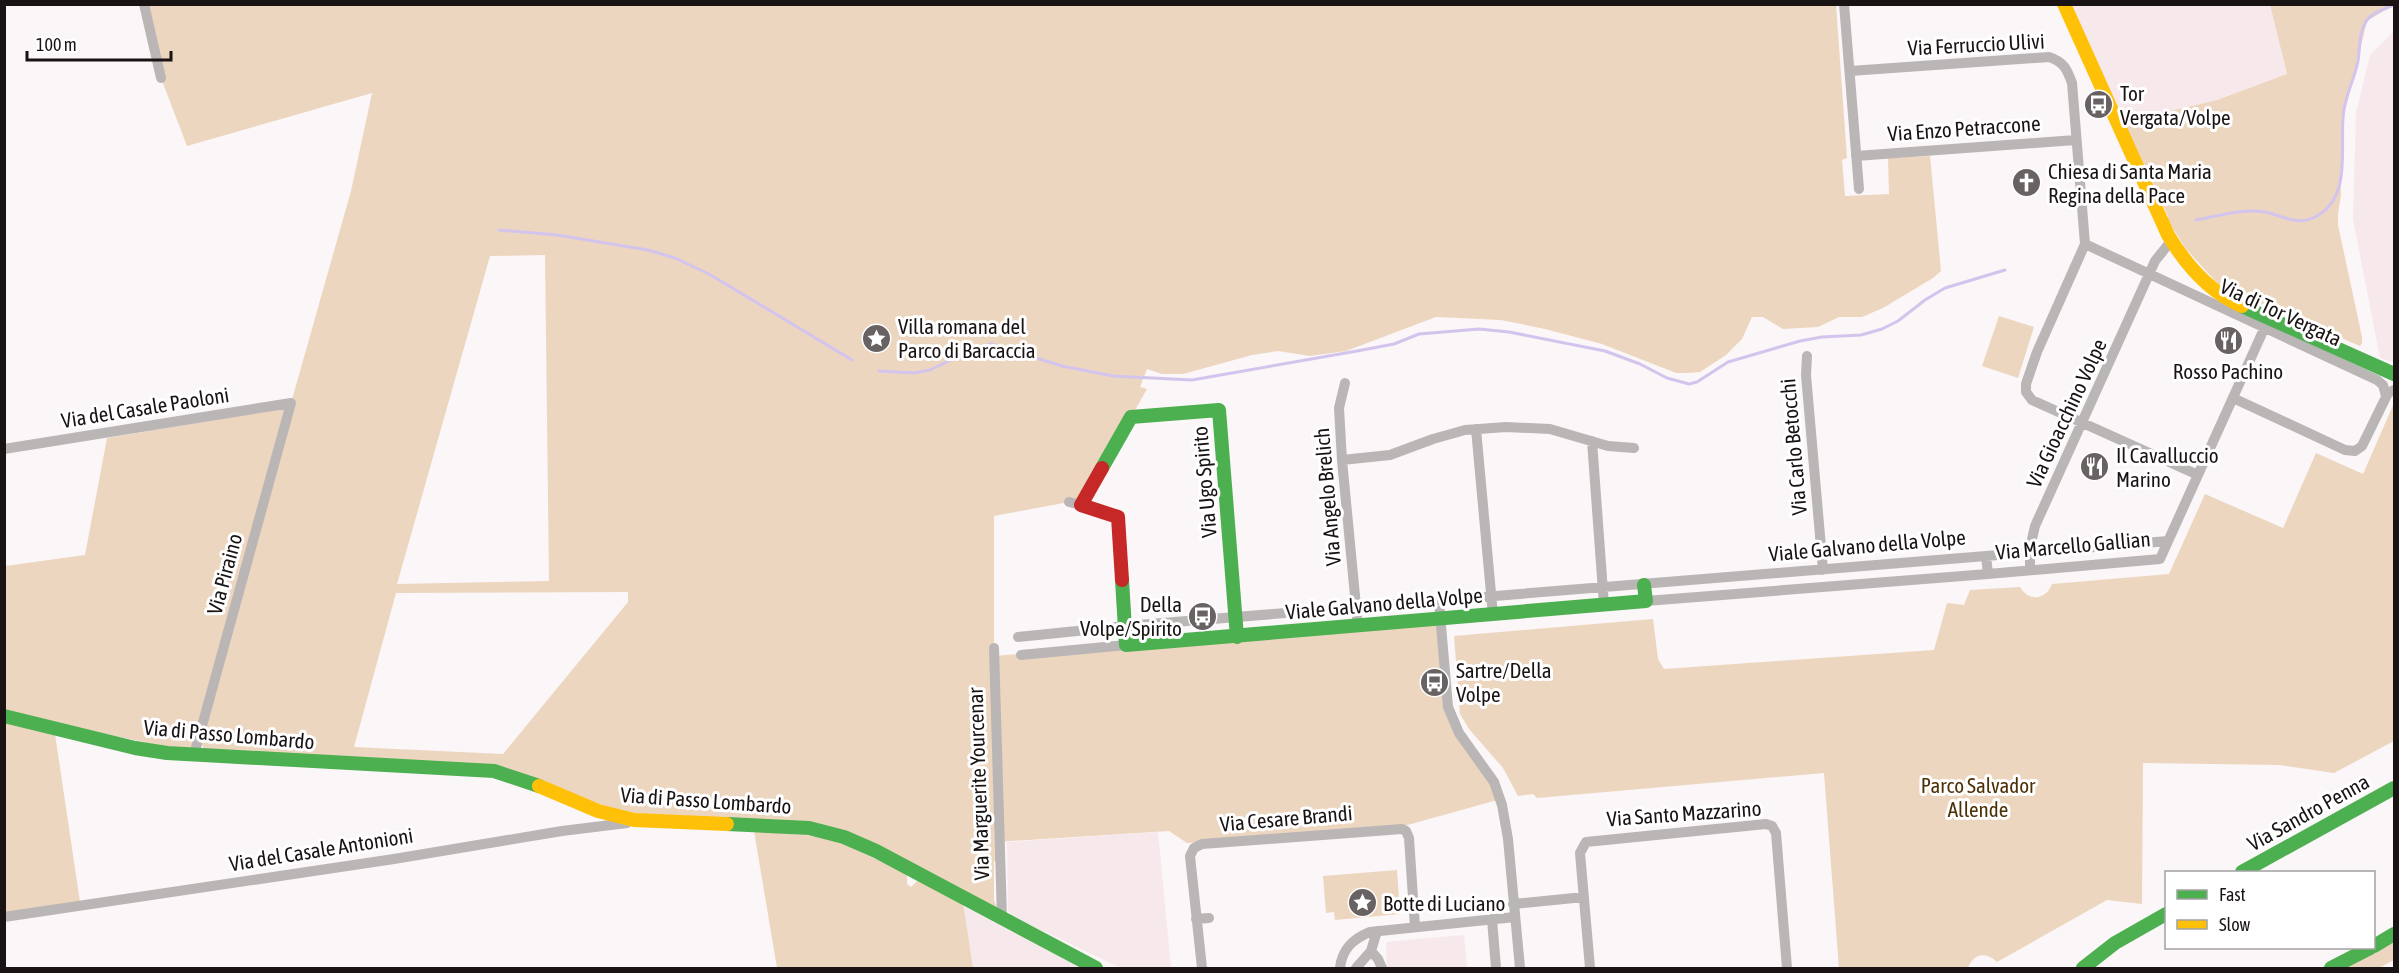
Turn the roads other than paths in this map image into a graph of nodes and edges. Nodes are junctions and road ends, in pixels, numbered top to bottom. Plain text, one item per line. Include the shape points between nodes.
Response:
1 (144, 4) edge
2 (1844, 4) edge
3 (2064, 4) edge
4 (1850, 72) junction
5 (161, 78) dead end
6 (2075, 140) junction
7 (1856, 156) junction
8 (1859, 189) dead end
9 (2171, 241) junction
10 (2085, 244) junction
11 (2149, 274) junction
12 (2264, 329) junction
13 (1807, 356) dead end
14 (2394, 374) edge
15 (1345, 383) dead end
16 (2391, 392) edge
17 (2233, 398) junction
18 (291, 403) joint
19 (2082, 423) junction
20 (1476, 429) junction
21 (1592, 441) junction
22 (1634, 448) dead end
23 (4, 449) edge
24 (1342, 460) junction
25 (2198, 475) junction
26 (2168, 541) junction
27 (2029, 552) junction
28 (1986, 556) junction
29 (1823, 570) junction
30 (2030, 570) junction
31 (1988, 574) junction
32 (1644, 585) junction
33 (1603, 588) junction
34 (1491, 597) junction
35 (1646, 601) junction
36 (1439, 602) junction
37 (1604, 605) junction
38 (1356, 609) junction
39 (1493, 615) junction
40 (1236, 618) junction
41 (1440, 620) junction
42 (1126, 626) junction
43 (1358, 627) junction
44 (1018, 637) dead end
45 (1237, 637) junction
46 (1126, 645) junction
47 (994, 648) dead end
48 (1021, 655) dead end
49 (4, 716) edge
50 (194, 755) junction
51 (2394, 788) edge
52 (643, 821) junction
53 (2246, 871) edge
54 (1584, 897) junction
55 (1513, 904) junction
56 (2165, 915) edge
57 (4, 917) edge
58 (1515, 917) junction
59 (1002, 918) junction
60 (1209, 918) dead end
61 (1492, 919) junction
62 (1196, 920) junction
63 (1415, 927) junction
64 (1377, 931) junction
65 (2394, 934) edge
66 (2375, 945) edge
67 (2368, 949) edge
68 (1371, 951) junction
69 (1096, 969) edge
70 (1202, 969) edge
71 (1340, 969) edge
72 (1356, 969) edge
73 (1382, 969) edge
74 (1496, 969) edge
75 (1520, 969) edge
76 (1590, 969) edge
77 (1787, 969) edge
78 (2083, 969) edge
79 (2331, 969) edge

1 - 5 street
2 - 4 street
3 - 9 main road, Via di Tor Vergata
4 - 6 street, Via Ferruccio Ulivi via 2049,57 2067,68 2072,83
4 - 7 street
6 - 7 street, Via Enzo Petraccone
6 - 10 street, Via Ferruccio Ulivi
7 - 8 street
9 - 11 street
9 - 14 main road, Via di Tor Vergata via 2202,281 2230,301
10 - 11 street, Via di Tor Vergata
10 - 19 street via 2037,352 2025,389 2032,400
11 - 12 street, Via di Tor Vergata
11 - 19 street, Via Gioacchino Volpe
12 - 16 street, Via di Tor Vergata via 2381,382
12 - 17 street, Via Marcello Gallian
13 - 29 street, Via Carlo Betocchi
15 - 24 street, Via Angelo Brelich via 1339,404
16 - 17 street via 2362,446 2350,451
17 - 25 street, Via Marcello Gallian
18 - 23 street, Via del Casale Paoloni
18 - 50 street, Via Piraino
19 - 25 street
19 - 27 street, Via Gioacchino Volpe via 2036,526
20 - 21 street via 1540,428
20 - 24 street via 1443,435 1390,455
20 - 34 street
21 - 22 street
21 - 33 street
24 - 38 street, Via Angelo Brelich
25 - 26 street, Via Marcello Gallian
26 - 27 street, Via Marcello Gallian
26 - 30 street, Via Marcello Gallian via 2160,559
27 - 28 street, Via Marcello Gallian
27 - 30 street, Via Gioacchino Volpe
28 - 29 street, Viale Galvano della Volpe
28 - 31 street, Via Marcello Gallian
29 - 32 street, Viale Galvano della Volpe
30 - 31 street, Via Marcello Gallian
31 - 35 street, Viale Galvano della Volpe
32 - 33 street, Viale Galvano della Volpe
32 - 35 main road
33 - 34 street, Viale Galvano della Volpe
33 - 37 street
34 - 36 street, Viale Galvano della Volpe
34 - 39 street
35 - 37 main road, Viale Galvano della Volpe
36 - 38 street, Viale Galvano della Volpe
36 - 41 street
37 - 39 main road, Viale Galvano della Volpe
38 - 40 street, Viale Galvano della Volpe
38 - 43 street, Via Angelo Brelich
39 - 41 main road, Viale Galvano della Volpe
40 - 42 street, Viale Galvano della Volpe
40 - 42 main road, Via Ugo Spirito via 1219,410 1131,417 1075,504 1118,517
40 - 45 main road, Via Ugo Spirito
41 - 43 main road, Viale Galvano della Volpe
41 - 55 street via 1448,707 1457,729 1489,773 1501,799
42 - 44 street, Viale Galvano della Volpe
42 - 46 main road
43 - 45 main road, Viale Galvano della Volpe
45 - 46 main road, Viale Galvano della Volpe
46 - 48 street, Viale Galvano della Volpe
47 - 59 street, Via Marguerite Yourcenar
49 - 50 main road, Via di Passo Lombardo via 143,749
50 - 52 main road, Via di Passo Lombardo via 494,771 526,780 611,816
51 - 53 main road, Via Sandro Penna
52 - 57 street, Via del Casale Antonioni
52 - 59 main road, Via di Passo Lombardo via 821,830 868,847
54 - 55 street
54 - 76 street, Via Santo Mazzarino
54 - 77 street, Via Santo Mazzarino via 1580,853 1589,840 1768,824 1776,833
55 - 58 street
56 - 78 main road via 2109,947
58 - 61 street
58 - 75 street
59 - 69 main road, Via di Passo Lombardo
60 - 62 street
61 - 63 street
61 - 74 street
62 - 63 street, Via Cesare Brandi via 1190,856 1200,845 1400,828 1409,835
62 - 70 street, Via Cesare Brandi
63 - 64 street
64 - 68 street
64 - 71 street via 1360,936 1349,945
65 - 66 main road
67 - 79 main road
68 - 72 street
68 - 73 street

